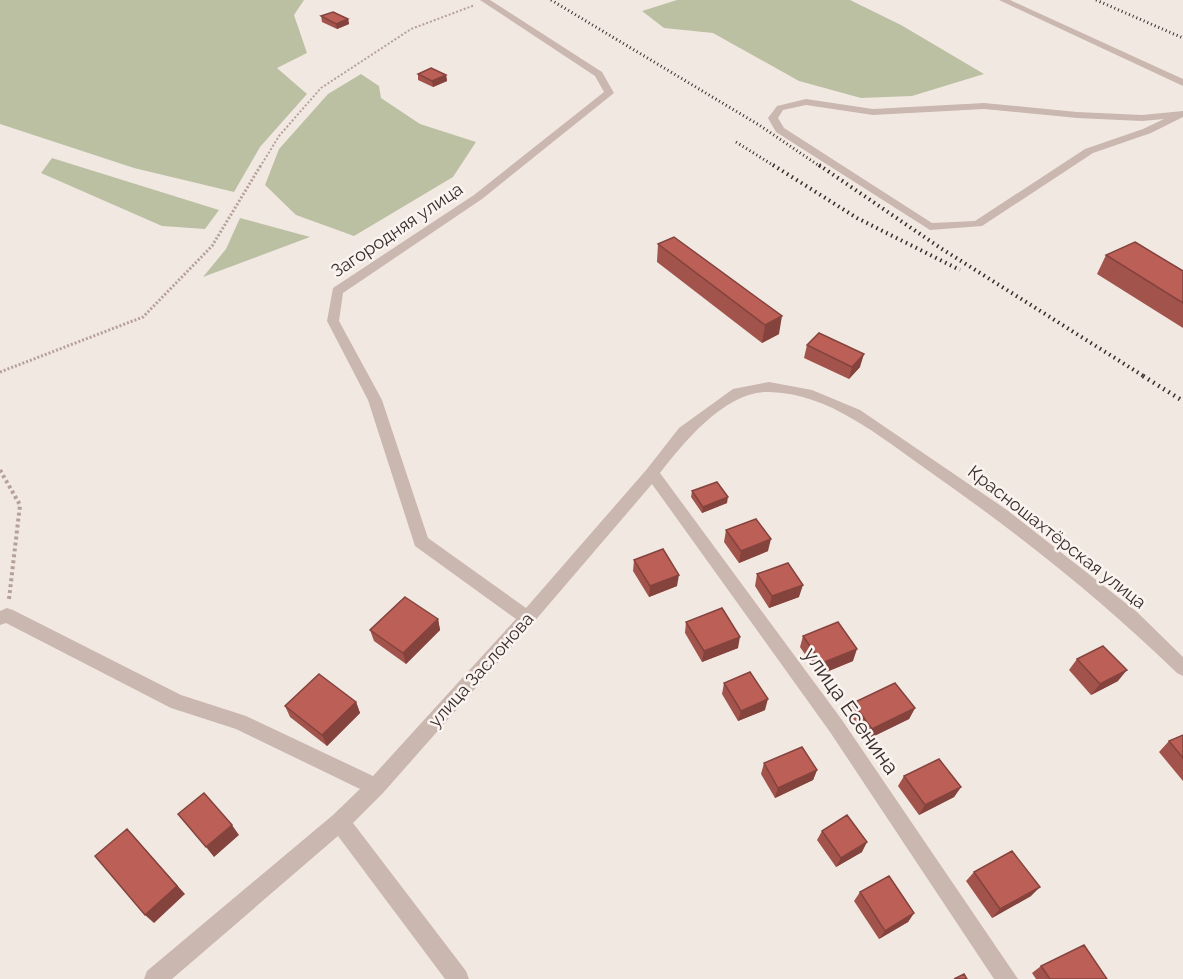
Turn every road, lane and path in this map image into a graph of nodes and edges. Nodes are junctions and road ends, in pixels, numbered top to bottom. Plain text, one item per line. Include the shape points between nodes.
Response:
1 (1004, 0) edge
2 (485, 1) edge
3 (1183, 83) edge
4 (1182, 114) edge
5 (0, 372) edge
6 (807, 393) joint
7 (0, 470) edge
8 (652, 473) junction
9 (4, 616) edge
10 (528, 618) junction
11 (1183, 668) edge
12 (376, 786) junction
13 (340, 822) junction
14 (155, 979) edge
15 (458, 979) edge
16 (1007, 979) edge

1 - 3 street
2 - 5 path via 411,29 321,88 279,136 212,246 143,317
2 - 10 street, Загородняя улица via 599,74 609,93 478,198 337,291 333,321 375,400 421,542
4 - 4 street via 1089,151 978,224 930,227 780,130 773,118 780,108 806,102 873,112 984,106 1088,116
6 - 8 street, улица Заслонова via 769,387 738,392 684,432
6 - 11 street, Красношахтёрская улица via 855,413 1002,514 1131,617
7 - 9 path via 20,505
8 - 10 street, улица Заслонова
8 - 16 street, улица Есенина via 836,726
9 - 12 street via 177,702 240,722
10 - 12 street, улица Заслонова
12 - 13 street, улица Заслонова
13 - 14 street, улица Заслонова
13 - 15 street

